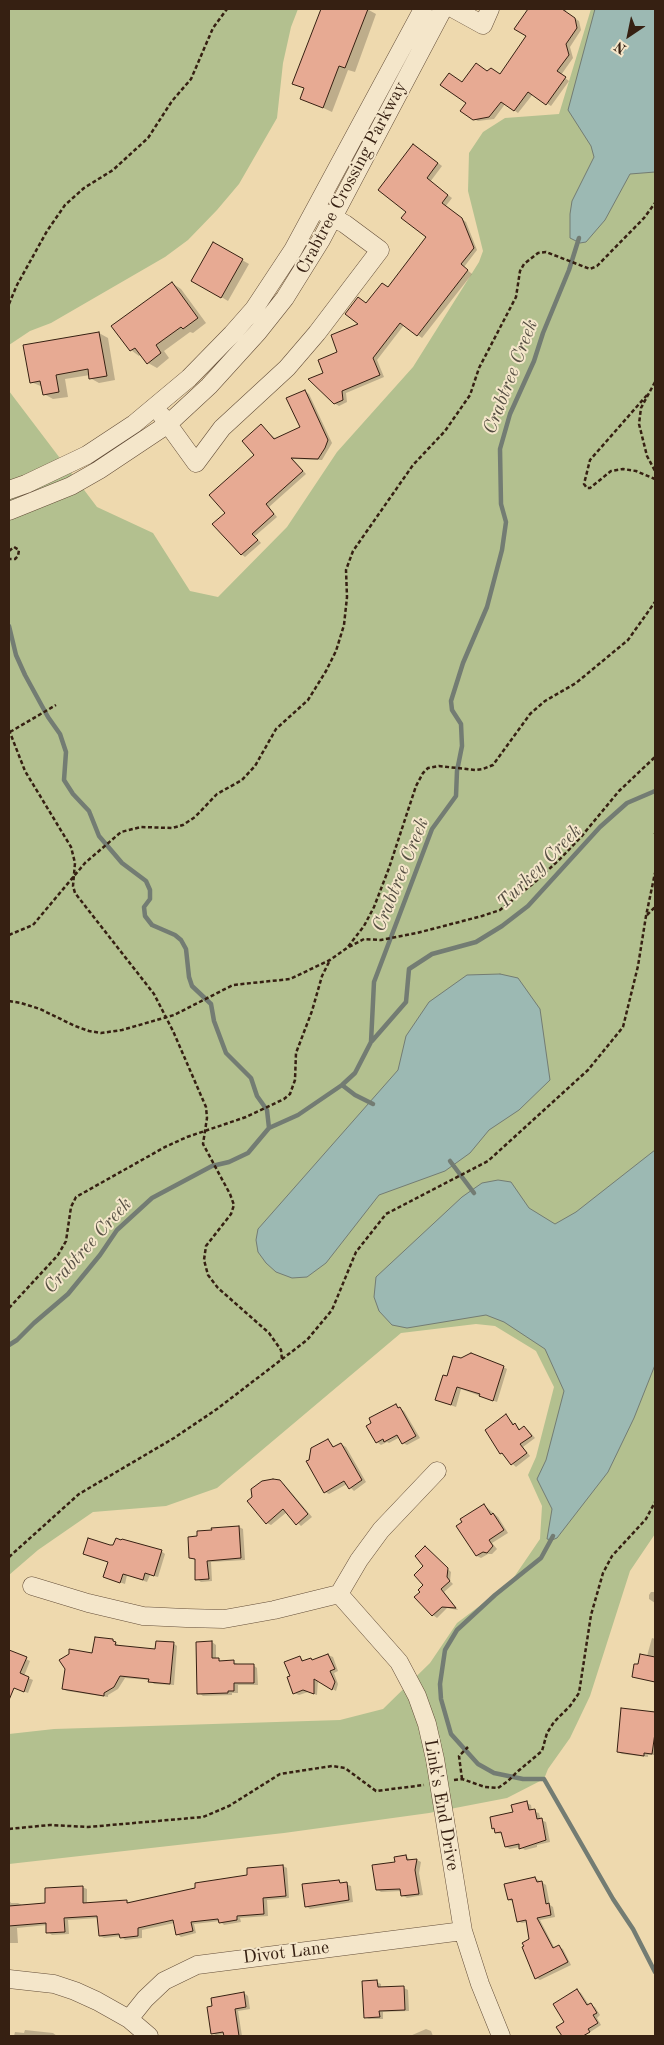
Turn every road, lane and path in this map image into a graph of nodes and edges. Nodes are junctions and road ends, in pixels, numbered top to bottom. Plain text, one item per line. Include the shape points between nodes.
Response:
1 (227, 9) edge
2 (423, 9) edge
3 (443, 9) edge
4 (454, 9) edge
5 (490, 9) edge
6 (655, 203) edge
7 (315, 208) junction
8 (333, 218) junction
9 (9, 304) edge
10 (655, 382) edge
11 (647, 395) junction
12 (156, 407) junction
13 (168, 424) junction
14 (655, 471) edge
15 (655, 479) edge
16 (9, 490) edge
17 (9, 511) edge
18 (9, 550) edge
19 (9, 559) edge
20 (655, 602) edge
21 (56, 705) dead end
22 (9, 731) edge
23 (655, 757) edge
24 (655, 873) edge
25 (73, 877) junction
26 (655, 906) edge
27 (646, 916) junction
28 (9, 934) edge
29 (347, 948) junction
30 (330, 960) junction
31 (9, 1001) edge
32 (166, 1017) junction
33 (205, 1131) junction
34 (9, 1308) edge
35 (282, 1360) junction
36 (437, 1471) dead end
37 (655, 1502) edge
38 (9, 1557) edge
39 (32, 1586) dead end
40 (339, 1594) junction
41 (468, 1747) dead end
42 (462, 1779) junction
43 (439, 1782) junction
44 (9, 1829) edge
45 (463, 1931) junction
46 (9, 1979) edge
47 (129, 2019) junction
48 (149, 2036) edge
49 (501, 2036) edge

1 - 9 path via 213,28 191,79 148,138 65,206 47,231
2 - 7 street, Crabtree Crossing Parkway
3 - 8 street, Crabtree Crossing Parkway
4 - 5 street via 483,25
6 - 25 path via 597,266 590,269 554,254 538,253 524,264 516,297 479,368 470,395 445,431 413,464 352,551 346,570 348,597 344,625 326,671 308,700 276,729 255,766 242,780 217,794 183,825 141,827 121,832
7 - 8 street
7 - 12 street, Crabtree Crossing Parkway via 293,250 254,309 218,351
8 - 13 street, Crabtree Crossing Parkway via 311,258 271,316 209,386
8 - 13 street via 380,250 317,333 287,368 222,428 196,463
10 - 11 path
11 - 14 path via 639,424 647,456
11 - 15 path via 590,460 584,484 590,488 611,470 623,469
12 - 13 street
12 - 16 street, Crabtree Crossing Parkway via 86,455
13 - 17 street, Crabtree Crossing Parkway via 71,486
18 - 19 path via 14,547 19,550 15,559
20 - 29 path via 628,640 576,683 545,700 535,710 493,765 474,770 428,768 420,778 374,907
21 - 22 path
22 - 25 path via 25,771 71,847 75,863
23 - 29 path via 619,791 560,859 500,910 417,933 381,940 364,939
24 - 27 path
25 - 28 path via 33,925
25 - 32 path via 75,894 148,986
26 - 27 path
27 - 35 path via 638,966 622,1027 588,1070 488,1162 386,1214 356,1252 332,1310 306,1340
29 - 30 path
30 - 32 path via 290,979 233,985
30 - 33 path via 296,1053 294,1086 290,1094 246,1117
31 - 32 path via 21,1002 75,1026 101,1033
32 - 33 path via 206,1107
33 - 34 path via 165,1147 76,1197 66,1241 58,1255
33 - 35 path via 203,1144 234,1206 232,1214 206,1246 204,1260 208,1275 218,1288 269,1332 281,1350
35 - 38 path via 174,1438 79,1494
36 - 40 street via 381,1530
37 - 42 path via 646,1519 612,1556 603,1573 591,1615 579,1694 554,1722 542,1752 498,1788
39 - 40 street via 143,1616 224,1619
40 - 43 street, Link's End Drive via 398,1662 417,1696 427,1724
41 - 42 path via 459,1756
42 - 43 path
43 - 44 path via 376,1790 345,1768 332,1766 280,1774 229,1806 203,1817 88,1827 50,1825
43 - 45 street, Link's End Drive
45 - 47 street, Divot Lane via 197,1966 164,1981
45 - 49 street, Link's End Drive
46 - 47 street via 61,1987 97,2001
47 - 48 street

